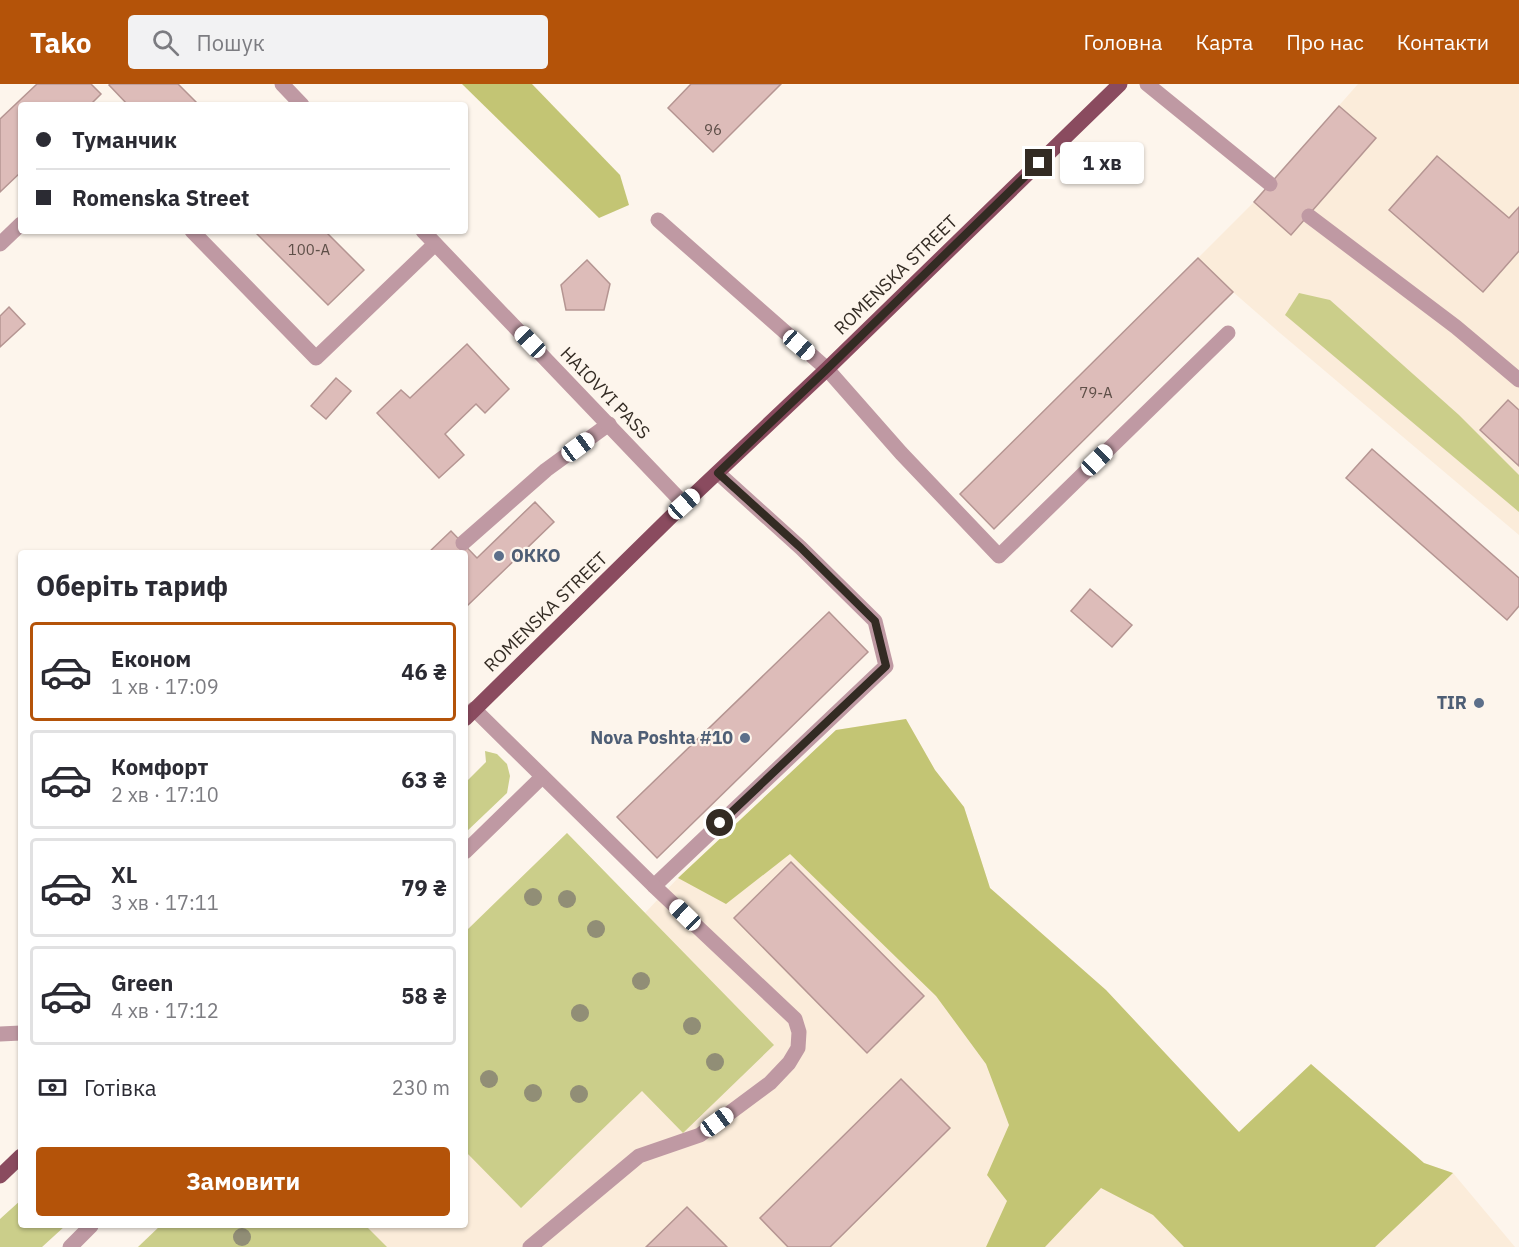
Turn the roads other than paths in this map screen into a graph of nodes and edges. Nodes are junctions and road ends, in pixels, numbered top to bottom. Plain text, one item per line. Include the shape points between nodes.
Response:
1 (282, 84) edge
2 (1120, 84) edge
3 (1147, 84) edge
4 (299, 102) edge
5 (1270, 184) dead end
6 (1309, 216) dead end
7 (658, 220) dead end
8 (18, 227) edge
9 (195, 234) edge
10 (426, 234) edge
11 (0, 244) edge
12 (435, 244) junction
13 (1228, 333) dead end
14 (827, 369) junction
15 (1519, 380) edge
16 (609, 424) junction
17 (718, 473) junction
18 (684, 504) junction
19 (463, 543) dead end
20 (470, 714) edge
21 (542, 777) junction
22 (468, 849) edge
23 (654, 886) junction
24 (18, 1033) edge
25 (0, 1034) edge
26 (18, 1159) edge
27 (0, 1176) edge
28 (89, 1228) edge
29 (70, 1247) edge
30 (530, 1247) edge

1 - 4 street
2 - 14 main road, ROMENSKA STREET
3 - 5 street
6 - 15 street
7 - 14 street
8 - 11 street
9 - 12 street via 316,358
10 - 12 street, HAIOVYI PASS
12 - 16 street, HAIOVYI PASS
13 - 14 street via 999,556
14 - 17 main road, ROMENSKA STREET
16 - 18 street, HAIOVYI PASS
16 - 19 street via 546,470
17 - 18 main road, ROMENSKA STREET
17 - 23 street via 875,621 886,666
18 - 20 main road, ROMENSKA STREET
20 - 21 street
21 - 22 street
21 - 23 street
23 - 30 street via 795,1019 798,1048 770,1083 726,1116 700,1135 639,1156
24 - 25 street
26 - 27 main road
28 - 29 street

